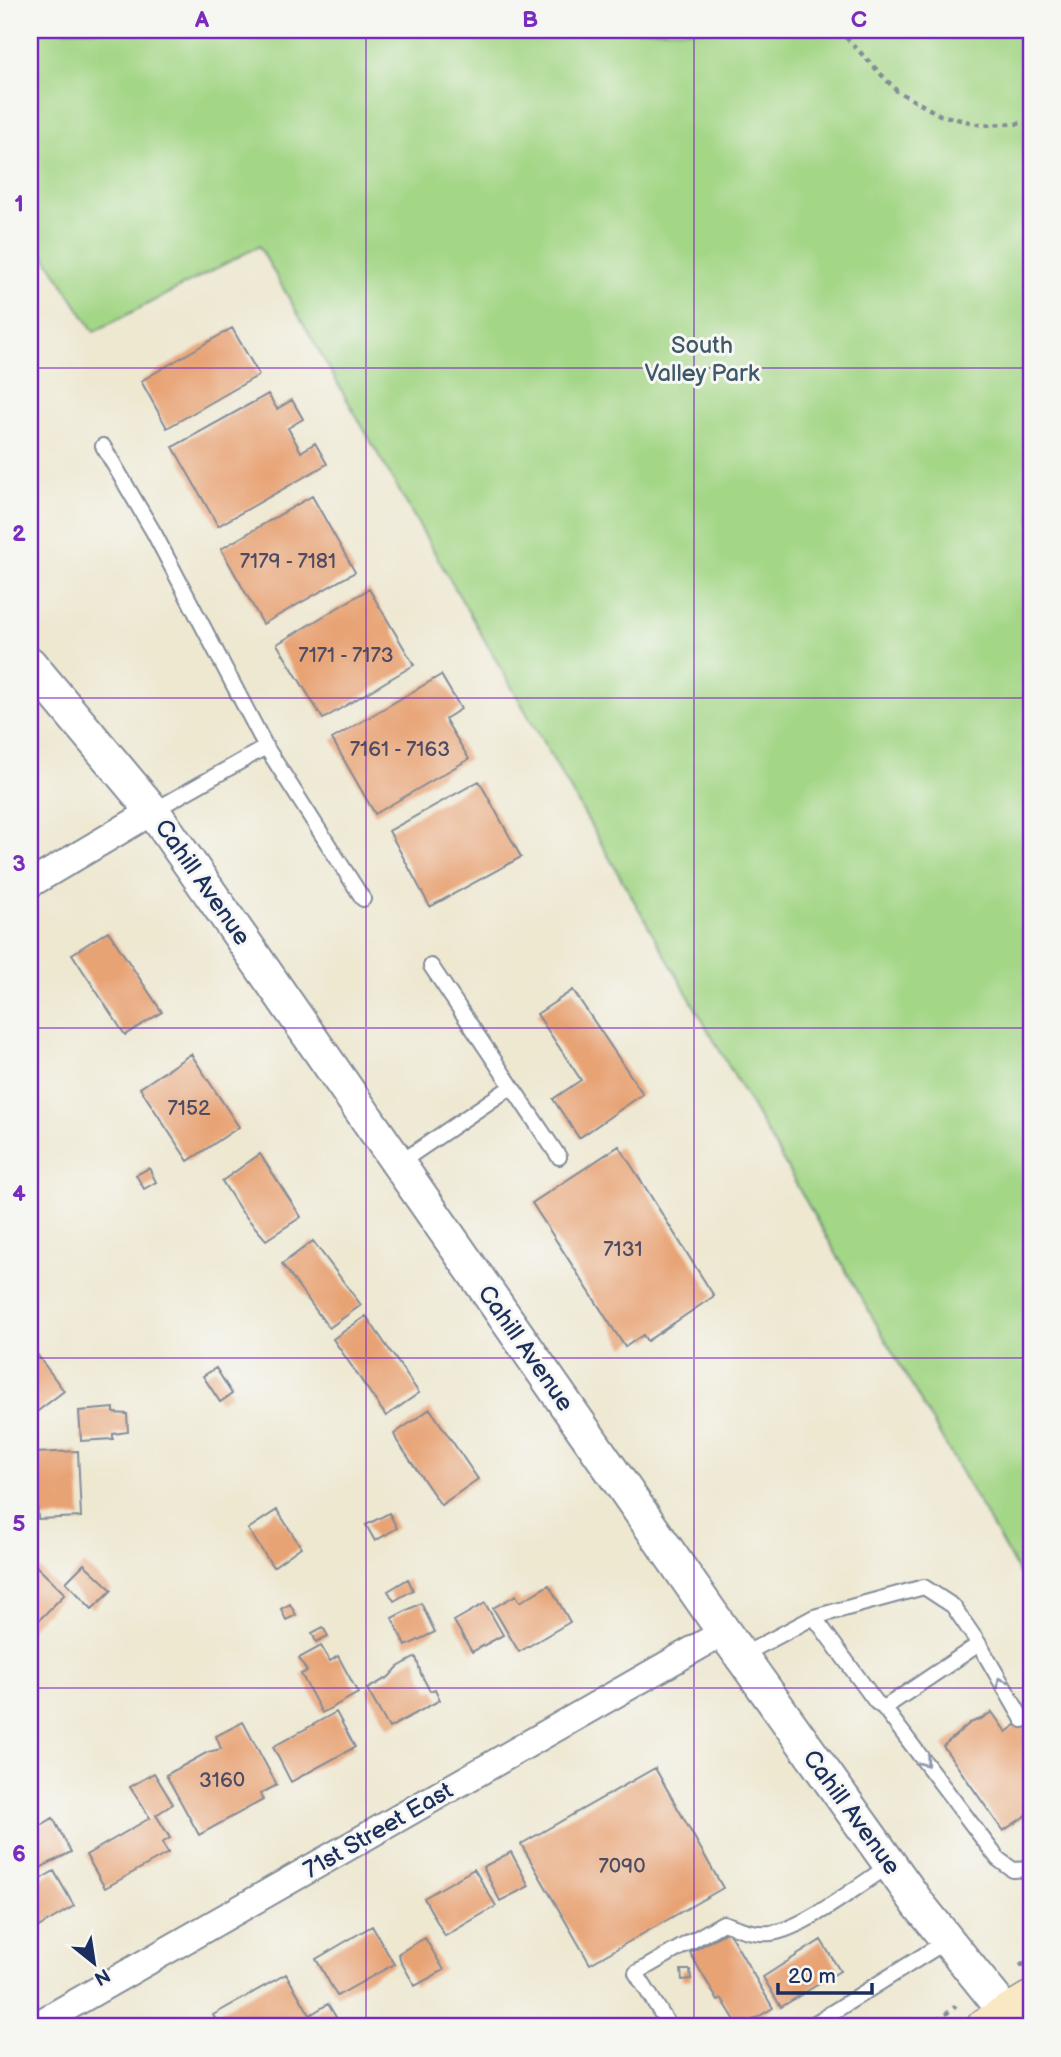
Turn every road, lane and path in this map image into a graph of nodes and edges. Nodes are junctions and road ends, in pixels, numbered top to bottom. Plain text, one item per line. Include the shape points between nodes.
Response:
1 (839, 30) edge
2 (1031, 123) edge
3 (103, 446) dead end
4 (30, 664) edge
5 (266, 747) junction
6 (153, 811) junction
7 (30, 884) edge
8 (363, 899) dead end
9 (431, 966) dead end
10 (512, 1087) junction
11 (559, 1157) dead end
12 (398, 1164) junction
13 (814, 1617) junction
14 (732, 1644) junction
15 (979, 1644) junction
16 (884, 1708) junction
17 (1023, 1720) dead end
18 (890, 1865) junction
19 (1031, 1869) edge
20 (948, 1940) junction
21 (1012, 2017) edge
22 (33, 2027) edge
23 (670, 2027) edge
24 (809, 2027) edge

1 - 2 path via 897,91 940,115 982,125
3 - 5 lane
4 - 6 street, Cahill Avenue
5 - 6 lane
5 - 8 lane
6 - 7 street
6 - 12 street, Cahill Avenue
9 - 10 lane
10 - 11 lane
10 - 12 lane
12 - 14 street, Cahill Avenue
13 - 14 lane
13 - 15 lane via 924,1587 953,1606
13 - 16 lane
14 - 18 street, Cahill Avenue
14 - 22 street, 71st Street East
15 - 16 lane
17 -> 15 lane
16 -> 19 lane via 998,1859 1013,1870
18 - 20 street, Cahill Avenue
18 - 23 lane via 788,1930 747,1932 723,1923 636,1973
20 - 21 street, Cahill Avenue
20 - 24 lane

